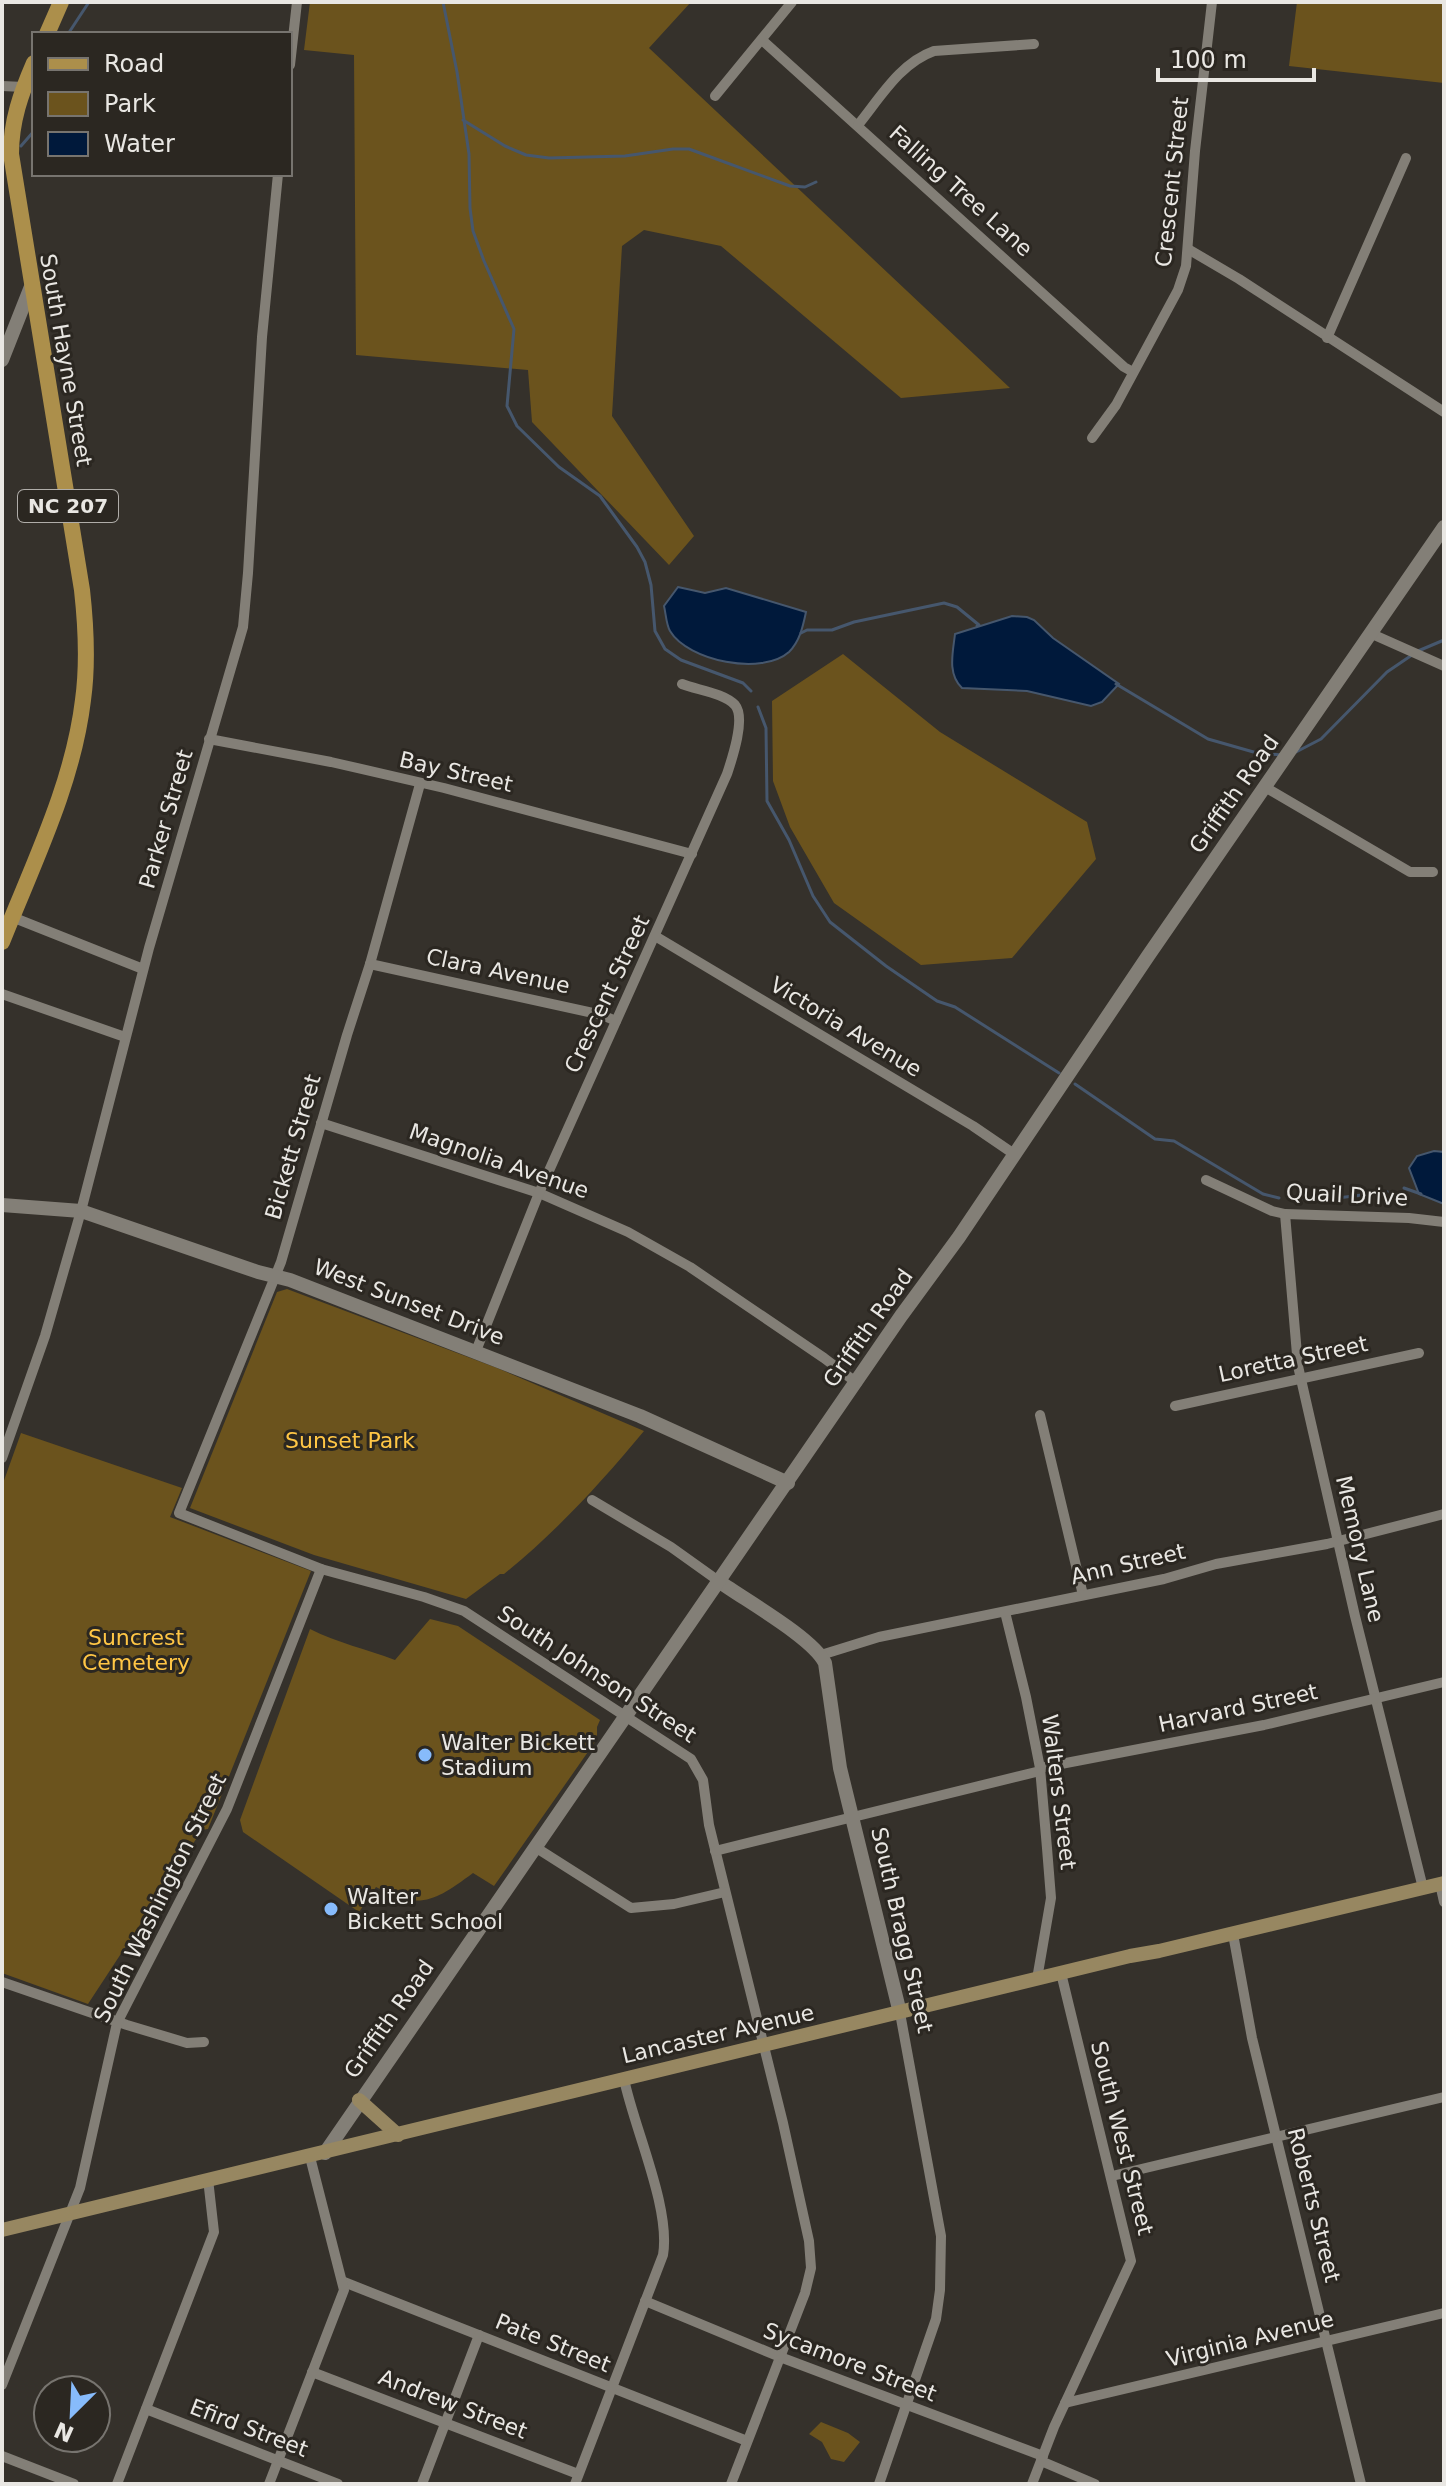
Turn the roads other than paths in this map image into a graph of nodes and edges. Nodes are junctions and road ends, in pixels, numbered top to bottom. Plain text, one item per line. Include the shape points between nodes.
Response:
1 (61, 2) edge
2 (297, 2) edge
3 (792, 2) edge
4 (1212, 2) edge
5 (48, 32) edge
6 (762, 40) junction
7 (1034, 44) dead end
8 (292, 47) edge
9 (32, 68) edge
10 (2, 86) edge
11 (24, 87) junction
12 (715, 96) dead end
13 (858, 125) junction
14 (1406, 158) dead end
15 (278, 176) edge
16 (1188, 249) junction
17 (32, 284) junction
18 (1327, 338) junction
19 (2, 360) edge
20 (1133, 372) junction
21 (1444, 412) edge
22 (1092, 438) dead end
23 (1444, 527) edge
24 (1372, 634) junction
25 (1444, 666) edge
26 (682, 684) dead end
27 (209, 739) junction
28 (420, 784) junction
29 (1265, 787) junction
30 (692, 854) junction
31 (1433, 872) dead end
32 (12, 917) junction
33 (655, 936) junction
34 (2, 942) edge
35 (370, 964) junction
36 (143, 969) junction
37 (2, 994) edge
38 (616, 1021) junction
39 (125, 1037) junction
40 (321, 1123) junction
41 (1014, 1154) junction
42 (1206, 1180) dead end
43 (539, 1193) junction
44 (2, 1205) edge
45 (81, 1211) junction
46 (1285, 1214) junction
47 (1444, 1222) edge
48 (275, 1276) junction
49 (476, 1351) junction
50 (1419, 1353) dead end
51 (1301, 1378) junction
52 (857, 1383) junction
53 (1175, 1406) dead end
54 (1040, 1415) dead end
55 (2, 1458) edge
56 (788, 1483) junction
57 (592, 1500) dead end
58 (179, 1513) joint
59 (1444, 1514) edge
60 (1337, 1540) junction
61 (321, 1569) junction
62 (720, 1582) junction
63 (1083, 1595) junction
64 (1005, 1612) junction
65 (821, 1655) junction
66 (1444, 1682) edge
67 (1374, 1697) junction
68 (628, 1716) junction
69 (1040, 1770) junction
70 (852, 1816) junction
71 (535, 1847) junction
72 (715, 1851) junction
73 (1442, 1883) edge
74 (1423, 1888) junction
75 (725, 1892) junction
76 (1444, 1902) edge
77 (1233, 1934) junction
78 (1061, 1973) junction
79 (1037, 1979) junction
80 (2, 1982) edge
81 (900, 2013) junction
82 (117, 2023) junction
83 (204, 2042) dead end
84 (763, 2045) junction
85 (624, 2079) junction
86 (1444, 2097) edge
87 (359, 2100) junction
88 (398, 2135) junction
89 (1278, 2137) junction
90 (317, 2155) junction
91 (1112, 2176) junction
92 (208, 2179) junction
93 (69, 2213) junction
94 (2, 2230) edge
95 (344, 2282) junction
96 (645, 2301) junction
97 (1444, 2313) edge
98 (479, 2335) junction
99 (1327, 2341) junction
100 (780, 2357) junction
101 (312, 2372) junction
102 (2, 2385) edge
103 (612, 2389) junction
104 (1065, 2403) junction
105 (907, 2406) junction
106 (146, 2409) junction
107 (445, 2423) junction
108 (747, 2441) junction
109 (2, 2456) edge
110 (1042, 2458) junction
111 (278, 2460) junction
112 (577, 2479) edge
113 (74, 2484) edge
114 (117, 2484) edge
115 (269, 2484) edge
116 (338, 2484) edge
117 (422, 2484) edge
118 (731, 2484) edge
119 (879, 2484) edge
120 (1032, 2484) edge
121 (1095, 2484) edge
122 (1361, 2484) edge

1 - 5 main road
2 - 8 street
3 - 6 street
4 - 16 street, Crescent Street
6 - 12 street
6 - 13 street, Falling Tree Lane
7 - 13 street via 920,56
9 - 11 main road, South Hayne Street / NC 207
10 - 11 street
11 - 17 main road, South Hayne Street / NC 207 via 11,154
13 - 20 street, Falling Tree Lane
14 - 18 street
15 - 27 street, Parker Street via 243,627
16 - 18 street
16 - 20 street, Crescent Street via 1178,290
17 - 19 street
17 - 32 main road, South Hayne Street / NC 207 via 82,590 86,658 68,770
18 - 21 street
20 - 22 street, Crescent Street
23 - 24 street, Griffith Road
24 - 25 street
24 - 29 street, Griffith Road
26 - 30 street, Crescent Street via 722,697 738,711 727,774
27 - 28 street, Bay Street
27 - 36 street, Parker Street
28 - 30 street, Bay Street
28 - 35 street, Bickett Street
29 - 31 street via 1410,872
29 - 41 street, Griffith Road
30 - 33 street, Crescent Street
32 - 34 main road, South Hayne Street / NC 207
32 - 36 street
33 - 38 street, Crescent Street
33 - 41 street, Victoria Avenue
35 - 38 street, Clara Avenue
35 - 40 street, Bickett Street
36 - 39 street, Parker Street
37 - 39 street
38 - 43 street, Crescent Street
39 - 45 street, Parker Street
40 - 43 street, Magnolia Avenue
40 - 48 street, Bickett Street
41 - 52 street, Griffith Road
42 - 46 street, Quail Drive
43 - 49 street, Crescent Street
43 - 52 street, Magnolia Avenue via 678,1260
44 - 45 street, West Sunset Drive
45 - 48 street, West Sunset Drive
45 - 55 street, Parker Street
46 - 47 street, Quail Drive
46 - 51 street, Memory Lane
48 - 49 street, West Sunset Drive
48 - 58 street, Bickett Street
49 - 56 street, West Sunset Drive via 640,1416
50 - 51 street, Loretta Street
51 - 53 street, Loretta Street
51 - 60 street, Memory Lane
52 - 56 street, Griffith Road
54 - 63 street
56 - 62 street, Griffith Road
57 - 62 street
58 - 61 street, South Johnson Street
59 - 60 street, Ann Street
60 - 63 street, Ann Street
60 - 67 street, Memory Lane
61 - 68 street, South Johnson Street via 464,1611
61 - 82 street, South Washington Street via 227,1809
62 - 65 street
62 - 68 street, Griffith Road
63 - 64 street, Ann Street
64 - 65 street, Ann Street via 879,1637
64 - 69 street, Walters Street
65 - 70 street, South Bragg Street
66 - 67 street, Harvard Street
67 - 69 street, Harvard Street
67 - 74 street, Memory Lane
68 - 71 street, Griffith Road
68 - 72 street, South Johnson Street via 698,1769
69 - 70 street, Harvard Street
69 - 79 street, Walters Street via 1051,1898
70 - 72 street, Harvard Street
70 - 81 street, South Bragg Street
71 - 75 street via 631,1908
71 - 87 street, Griffith Road
72 - 75 street, South Johnson Street
73 - 74 main road, Lancaster Avenue
73 - 76 street
74 - 77 main road, Lancaster Avenue
75 - 84 street, South Johnson Street
77 - 78 main road, Lancaster Avenue
77 - 89 street, Roberts Street
78 - 79 main road, Lancaster Avenue
78 - 91 street, South West Street
79 - 81 main road, Lancaster Avenue
80 - 82 street
81 - 84 main road, Lancaster Avenue
81 - 105 street, South Bragg Street via 941,2236 936,2319
82 - 83 street via 187,2043
82 - 93 street, South Washington Street via 80,2188
84 - 85 main road, Lancaster Avenue
84 - 100 street, South Johnson Street via 811,2268
85 - 88 main road, Lancaster Avenue
85 - 96 street via 665,2240
86 - 89 street
87 - 88 main road
87 - 90 street, Griffith Road
88 - 90 main road, Lancaster Avenue
89 - 91 street
89 - 99 street, Roberts Street
90 - 92 main road, Lancaster Avenue
90 - 95 street
91 - 104 street, South West Street via 1131,2261
92 - 93 main road, Lancaster Avenue
92 - 106 street via 214,2232
93 - 94 main road, Lancaster Avenue
93 - 102 street, South Washington Street
95 - 98 street, Pate Street
95 - 101 street
96 - 100 street, Sycamore Street
96 - 103 street
97 - 99 street, Virginia Avenue
98 - 103 street, Pate Street
98 - 107 street
99 - 104 street, Virginia Avenue
99 - 122 street, Roberts Street
100 - 105 street, Sycamore Street
100 - 108 street, South Johnson Street
101 - 107 street, Andrew Street
101 - 111 street
103 - 108 street, Pate Street
103 - 112 street
104 - 110 street, South West Street
105 - 110 street, Sycamore Street
105 - 119 street, South Bragg Street
106 - 111 street, Efird Street
106 - 114 street
107 - 112 street, Andrew Street
107 - 117 street
108 - 118 street, South Johnson Street
109 - 113 street
110 - 120 street, South West Street
110 - 121 street, Sycamore Street
111 - 115 street
111 - 116 street, Efird Street

